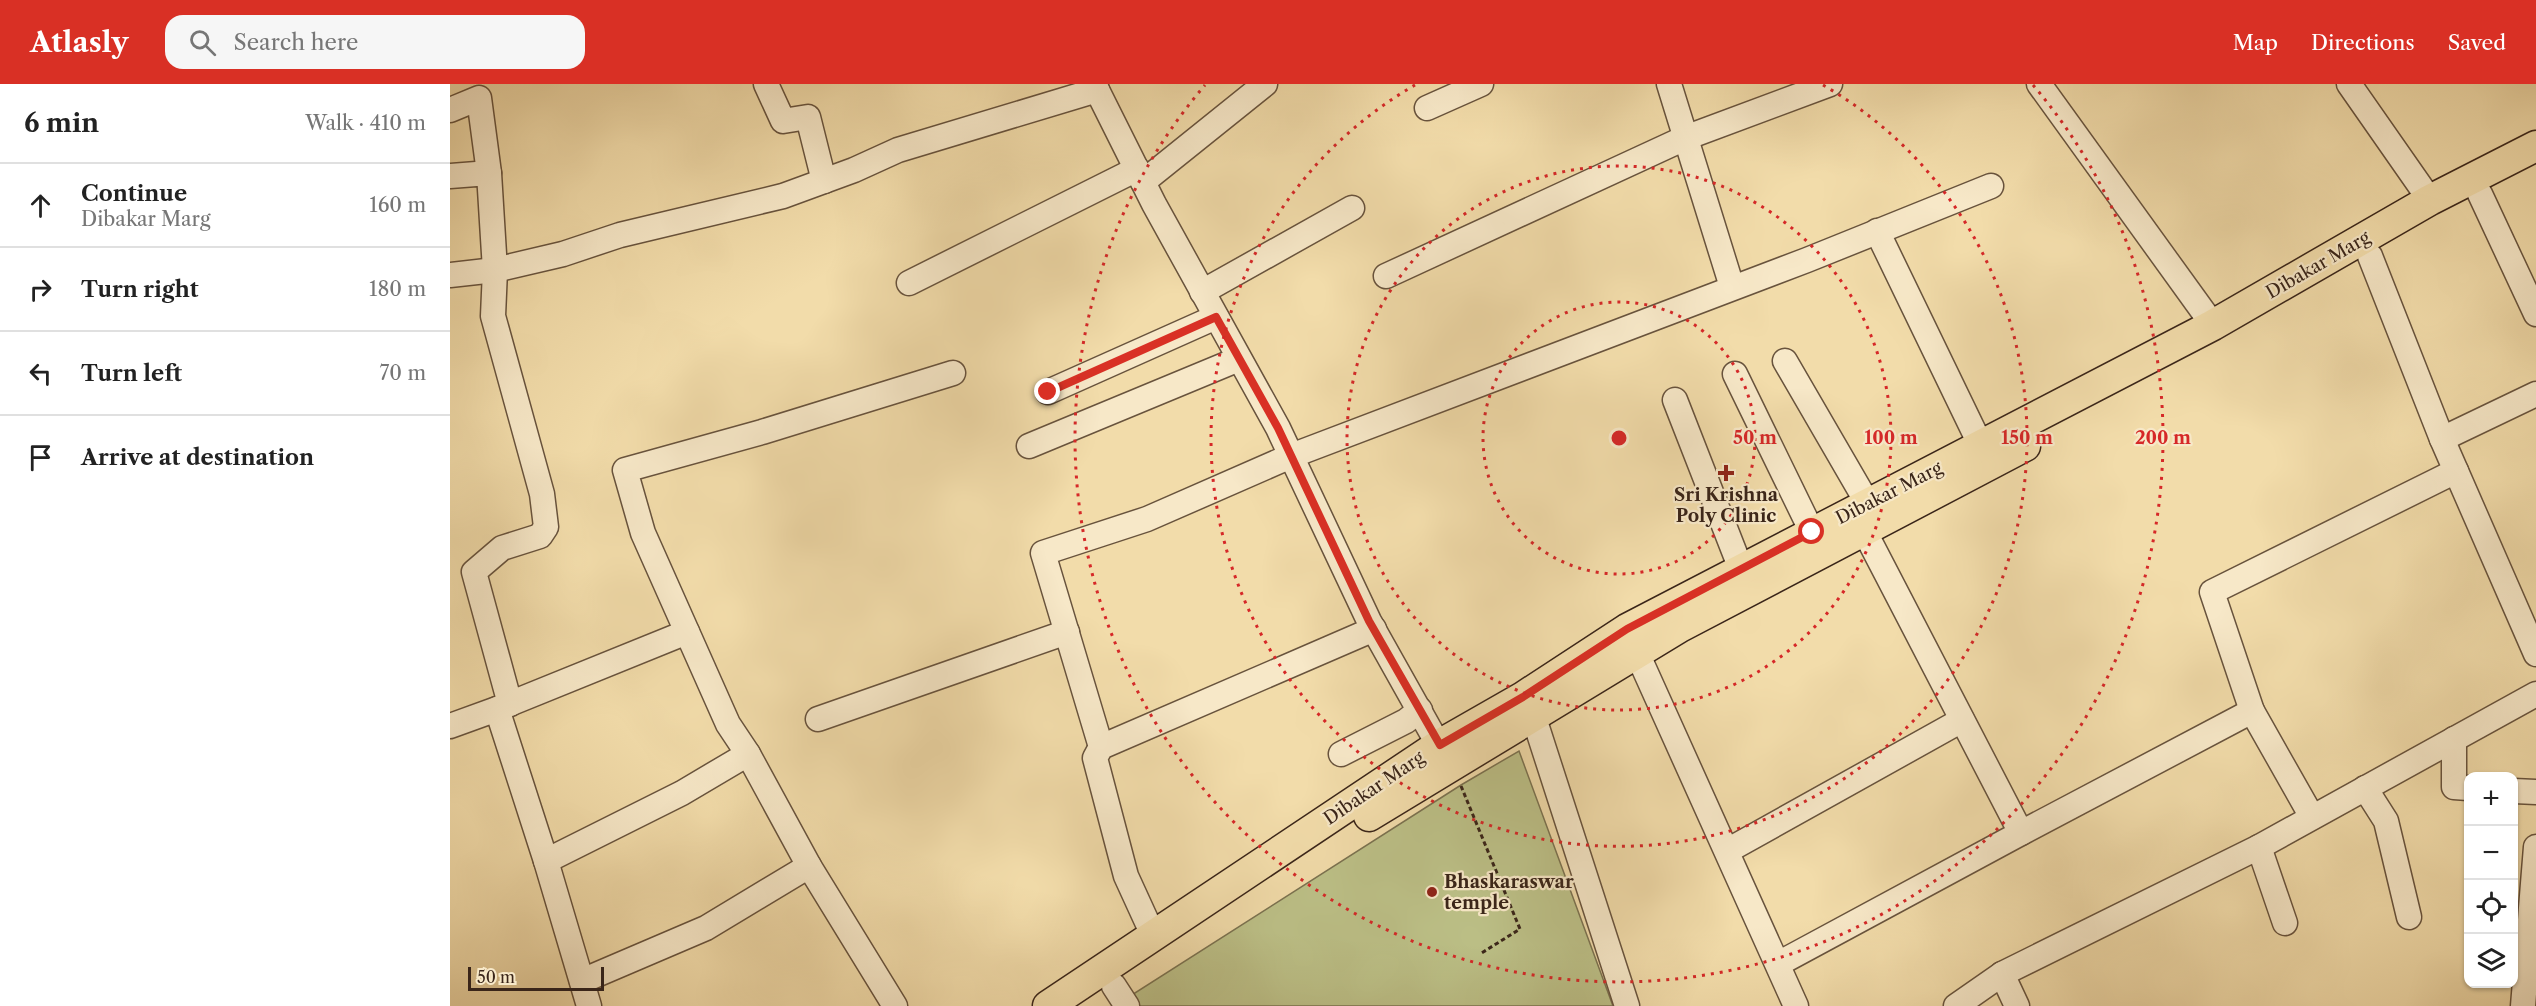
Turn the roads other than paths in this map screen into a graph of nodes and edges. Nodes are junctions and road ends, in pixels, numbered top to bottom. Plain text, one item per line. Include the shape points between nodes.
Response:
1 (766, 84) edge
2 (1265, 84) edge
3 (1481, 84) edge
4 (1669, 84) edge
5 (1830, 84) edge
6 (2039, 84) edge
7 (2349, 84) edge
8 (1095, 87) edge
9 (1427, 108) dead end
10 (450, 110) edge
11 (1686, 138) junction
12 (2536, 146) edge
13 (2536, 164) edge
14 (489, 173) junction
15 (450, 176) edge
16 (1140, 176) junction
17 (824, 181) junction
18 (1991, 186) dead end
19 (2455, 197) junction
20 (1352, 208) dead end
21 (1877, 231) junction
22 (2370, 256) junction
23 (495, 270) junction
24 (450, 275) edge
25 (1386, 276) dead end
26 (909, 283) dead end
27 (1732, 286) junction
28 (1202, 292) junction
29 (2536, 314) edge
30 (1216, 317) junction
31 (2213, 325) junction
32 (1239, 359) junction
33 (1785, 361) dead end
34 (952, 373) dead end
35 (1735, 374) dead end
36 (1048, 392) dead end
37 (2536, 394) edge
38 (1675, 400) dead end
39 (2442, 439) junction
40 (1029, 446) dead end
41 (1981, 446) junction
42 (1291, 456) junction
43 (2456, 471) junction
44 (1862, 515) junction
45 (1812, 532) junction
46 (1742, 569) junction
47 (1374, 629) junction
48 (1067, 632) junction
49 (687, 633) junction
50 (1637, 653) junction
51 (2536, 654) edge
52 (2536, 694) edge
53 (504, 706) junction
54 (1420, 710) junction
55 (2252, 711) junction
56 (1533, 715) junction
57 (818, 718) dead end
58 (1962, 720) junction
59 (450, 726) edge
60 (2454, 739) junction
61 (1101, 747) junction
62 (748, 754) junction
63 (1341, 754) dead end
64 (1445, 755) junction
65 (2366, 788) junction
66 (2464, 788) edge
67 (2518, 790) edge
68 (2536, 792) edge
69 (2312, 818) junction
70 (2020, 833) junction
71 (2259, 847) junction
72 (2536, 847) edge
73 (1727, 851) junction
74 (546, 861) junction
75 (809, 866) junction
76 (2409, 917) dead end
77 (2285, 923) dead end
78 (1153, 935) junction
79 (2532, 946) edge
80 (1778, 964) junction
81 (2002, 974) junction
82 (582, 981) junction
83 (1121, 996) edge
84 (589, 1006) edge
85 (895, 1006) edge
86 (1048, 1006) edge
87 (1085, 1006) edge
88 (1627, 1006) edge
89 (1797, 1006) edge
90 (1956, 1006) edge
91 (2017, 1006) edge
92 (2523, 1006) edge

1 - 17 street via 783,121 808,117
2 - 16 street
3 - 9 street
4 - 11 street
5 - 11 street
6 - 31 street
7 - 19 street
8 - 16 street
8 - 17 street via 898,150
10 - 14 street via 479,98
11 - 25 street
11 - 27 street
12 - 19 main road, Dibakar Marg
13 - 19 main road, Dibakar Marg
14 - 15 street
14 - 23 street
16 - 26 street
16 - 28 street
17 - 23 street via 783,196
18 - 21 street
19 - 22 main road, Dibakar Marg
19 - 29 street
19 - 31 main road, Dibakar Marg
20 - 28 street
21 - 27 street
21 - 41 street
22 - 39 street
22 - 44 main road, Dibakar Marg via 2165,371
23 - 24 street
23 - 53 street via 493,316 542,494 546,527 540,536 502,548 474,572
27 - 42 street
28 - 30 street
30 - 32 street
30 - 36 street
31 - 41 main road, Dibakar Marg
32 - 40 street
32 - 42 street
33 - 44 street
34 - 49 street via 625,470 643,533
35 - 45 street
37 - 39 street
38 - 46 street
39 - 43 street
41 - 44 main road, Dibakar Marg
42 - 47 street
42 - 48 street via 1147,519 1043,553
43 - 51 street
43 - 55 street via 2212,592
44 - 45 main road, Dibakar Marg
44 - 50 main road, Dibakar Marg
44 - 58 street
45 - 46 main road, Dibakar Marg
46 - 64 main road, Dibakar Marg via 1627,629 1523,697
47 - 54 street
47 - 61 street
48 - 57 street
48 - 61 street
49 - 53 street
49 - 62 street via 728,724
50 - 56 main road, Dibakar Marg
50 - 73 street
52 - 60 street
53 - 59 street
53 - 74 street
54 - 63 street
54 - 64 street
55 - 69 street
55 - 70 street
56 - 64 main road, Dibakar Marg
56 - 88 street
58 - 70 street
58 - 73 street
60 - 65 street
60 - 66 street via 2454,787
61 - 78 street via 1095,758 1126,876
62 - 74 street via 682,793
62 - 75 street
64 - 78 main road, Dibakar Marg
64 - 83 main road, Dibakar Marg via 1389,803
65 - 69 street
65 - 76 street via 2386,821
67 - 68 street
69 - 71 street
70 - 80 street
71 - 77 street
71 - 81 street
72 - 79 street
73 - 80 street
74 - 82 street
75 - 82 street via 706,928
75 - 85 street
78 - 86 main road, Dibakar Marg
79 - 92 street
80 - 89 street
81 - 90 street
81 - 91 street
82 - 84 street
83 - 87 main road, Dibakar Marg

